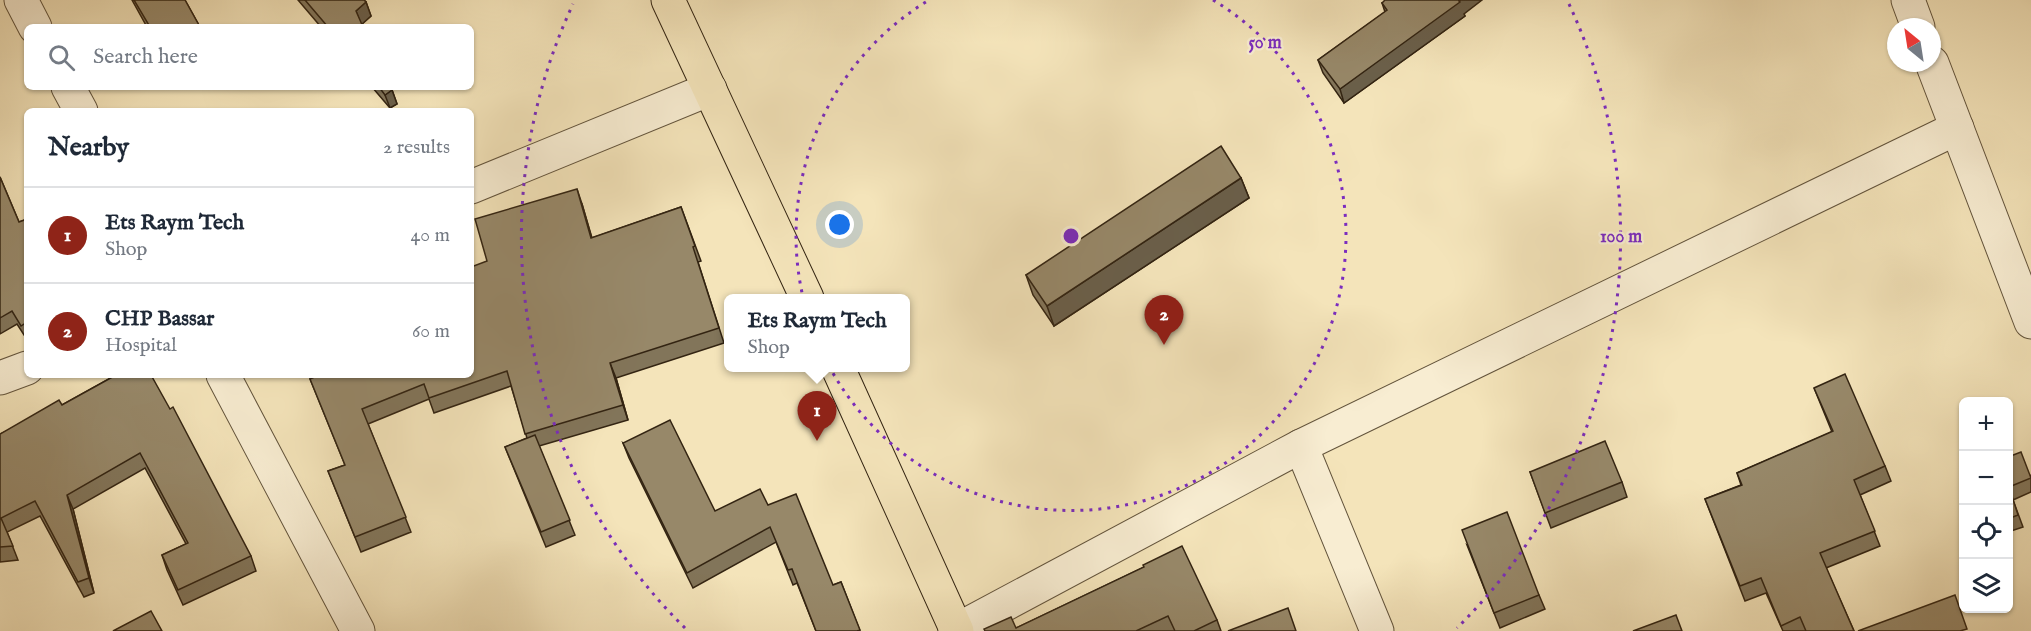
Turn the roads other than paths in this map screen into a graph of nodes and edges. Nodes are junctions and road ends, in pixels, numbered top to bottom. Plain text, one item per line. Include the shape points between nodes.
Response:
1 (21, 0) edge
2 (668, 0) edge
3 (1908, 0) edge
4 (1915, 18) edge
5 (33, 24) edge
6 (1935, 72) edge
7 (710, 89) junction
8 (70, 90) edge
9 (79, 108) edge
10 (1957, 128) junction
11 (474, 186) edge
12 (805, 294) edge
13 (2031, 322) edge
14 (24, 369) edge
15 (840, 372) edge
16 (0, 378) edge
17 (225, 378) edge
18 (1301, 446) junction
19 (358, 631) edge
20 (956, 631) edge
21 (1377, 631) edge

1 - 5 street
2 - 7 main road
3 - 4 street
6 - 10 street
7 - 11 street
7 - 12 main road
8 - 9 street
10 - 13 street
10 - 18 street
14 - 16 street
15 - 20 main road
17 - 19 street
18 - 20 street
18 - 21 street

